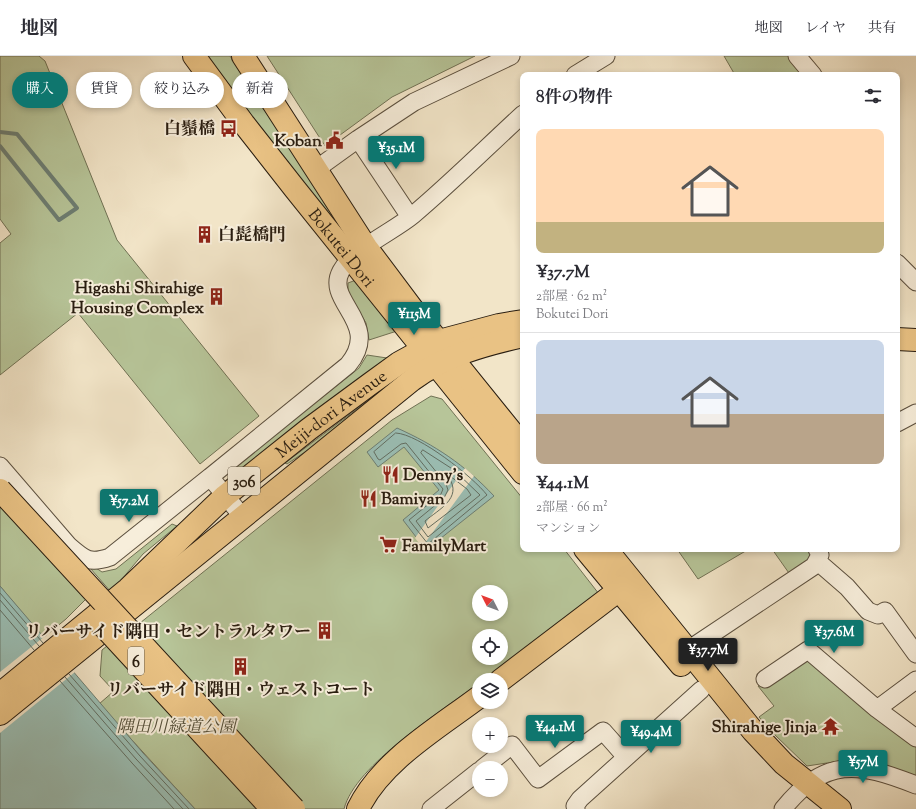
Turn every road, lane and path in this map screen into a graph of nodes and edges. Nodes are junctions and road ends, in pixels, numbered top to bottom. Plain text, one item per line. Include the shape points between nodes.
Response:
1 (194, 56) edge
2 (243, 56) edge
3 (511, 56) edge
4 (606, 56) edge
5 (797, 56) edge
6 (583, 72) edge
7 (810, 72) edge
8 (520, 117) edge
9 (358, 139) junction
10 (316, 170) junction
11 (410, 217) junction
12 (359, 253) junction
13 (900, 266) edge
14 (914, 279) edge
15 (520, 322) edge
16 (520, 337) edge
17 (900, 339) edge
18 (916, 340) edge
19 (437, 352) junction
20 (900, 354) edge
21 (916, 355) edge
22 (916, 413) edge
23 (900, 421) edge
24 (520, 443) edge
25 (0, 466) edge
26 (520, 469) edge
27 (210, 477) junction
28 (0, 490) edge
29 (225, 496) junction
30 (0, 512) edge
31 (242, 516) junction
32 (588, 552) edge
33 (608, 552) edge
34 (817, 555) edge
35 (625, 585) junction
36 (83, 636) junction
37 (688, 650) junction
38 (916, 654) edge
39 (508, 675) edge
40 (765, 680) dead end
41 (916, 680) edge
42 (701, 690) junction
43 (0, 694) edge
44 (472, 701) edge
45 (876, 709) junction
46 (0, 714) edge
47 (916, 738) edge
48 (626, 757) junction
49 (492, 761) edge
50 (472, 777) edge
51 (916, 785) edge
52 (802, 788) junction
53 (272, 809) edge
54 (294, 809) edge
55 (358, 809) edge
56 (431, 809) edge
57 (576, 809) edge
58 (783, 809) edge
59 (817, 809) edge
60 (840, 809) edge

1 - 12 main road, Bokutei Dori via 244,124
2 - 10 main road, Bokutei Dori
3 - 9 street via 414,102
4 - 6 street
5 - 7 street
8 - 11 street
9 - 10 street
9 - 11 street
10 - 12 main road, Bokutei Dori
11 - 12 street
12 - 19 main road, Bokutei Dori
12 - 27 street via 340,272 337,285 358,327 360,338 356,356
13 - 14 street
15 - 19 main road, Meiji-dori Avenue / 306 via 499,325
16 - 19 main road, Meiji-dori Avenue / 306
17 - 18 main road
19 - 24 main road, Bokutei Dori
19 - 26 main road, Bokutei Dori
19 - 29 main road, Meiji-dori Avenue / 306 via 370,384
19 - 31 main road, Meiji-dori Avenue / 306 via 412,380
20 - 21 main road
22 - 23 street
25 - 27 street via 69,546 82,557 97,562 110,557
27 - 29 street
28 - 54 main road, 6, bridge
29 - 31 street
29 - 36 main road, Meiji-dori Avenue / 306
30 - 53 main road, 6, bridge
31 - 36 main road, Meiji-dori Avenue / 306
32 - 35 main road
33 - 35 main road
34 - 37 street via 814,566
34 - 38 street via 868,611 878,615 885,611
35 - 37 main road
35 - 39 main road
35 - 42 main road
36 - 43 main road, Meiji-dori Avenue / 306
36 - 46 main road, Meiji-dori Avenue / 306
37 - 52 main road
40 - 45 street via 808,650
41 - 45 street
42 - 48 street
42 - 52 main road via 762,762
44 - 55 main road via 401,756 370,788
45 - 47 street
48 - 49 street via 603,731 538,779 512,745
48 - 57 street via 580,799 575,806
50 - 56 street
51 - 52 street via 875,771 858,769 832,770
52 - 58 street
52 - 59 main road
52 - 60 main road

